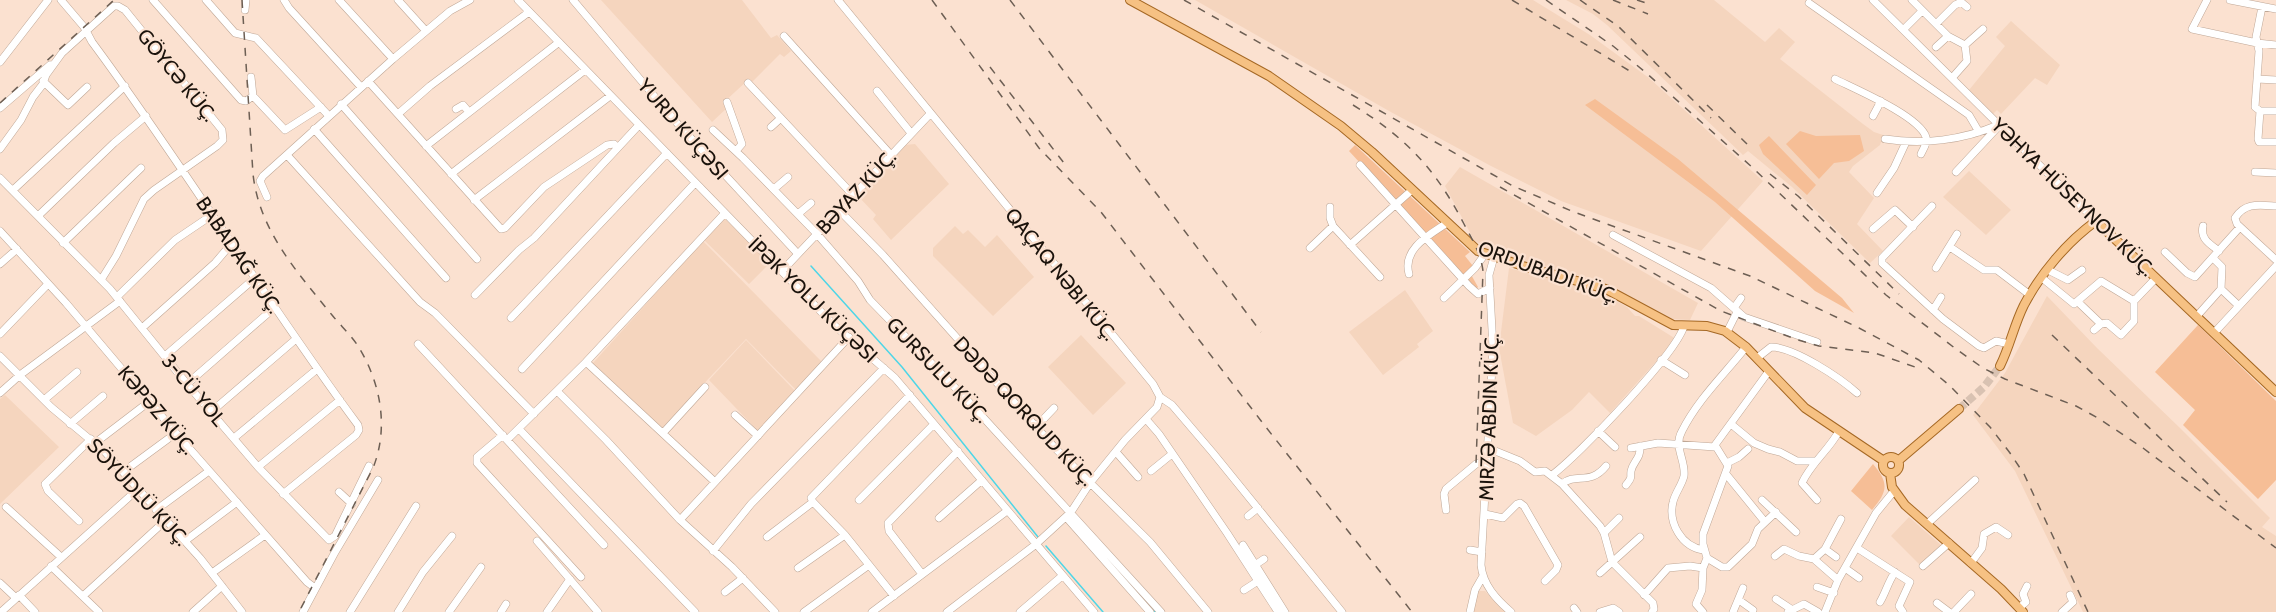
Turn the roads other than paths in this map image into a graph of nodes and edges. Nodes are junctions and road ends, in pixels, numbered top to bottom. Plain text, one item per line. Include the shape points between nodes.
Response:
1 (48, 0) edge
2 (61, 0) edge
3 (153, 0) edge
4 (206, 0) edge
5 (246, 0) edge
6 (284, 0) edge
7 (339, 0) edge
8 (398, 0) edge
9 (470, 0) edge
10 (518, 0) edge
11 (573, 0) edge
12 (838, 0) edge
13 (1130, 0) edge
14 (1873, 0) edge
15 (1912, 0) edge
16 (2207, 0) edge
17 (2230, 0) edge
18 (459, 2) edge
19 (1809, 3) dead end
20 (1967, 7) dead end
21 (2262, 7) junction
22 (2276, 9) edge
23 (245, 10) dead end
24 (1922, 10) junction
25 (529, 12) junction
26 (1936, 24) junction
27 (1904, 29) junction
28 (1983, 29) dead end
29 (86, 31) junction
30 (426, 31) junction
31 (784, 36) dead end
32 (1948, 36) junction
33 (558, 43) junction
34 (2257, 43) junction
35 (1965, 45) junction
36 (2276, 45) edge
37 (1936, 47) dead end
38 (393, 58) junction
39 (56, 60) junction
40 (0, 62) edge
41 (585, 70) junction
42 (251, 77) dead end
43 (1953, 78) junction
44 (1835, 79) dead end
45 (2257, 79) junction
46 (2276, 80) edge
47 (44, 81) junction
48 (368, 81) junction
49 (748, 83) dead end
50 (125, 86) junction
51 (87, 87) dead end
52 (361, 87) junction
53 (877, 91) dead end
54 (253, 96) junction
55 (610, 96) junction
56 (1881, 101) junction
57 (727, 102) dead end
58 (341, 104) junction
59 (321, 107) junction
60 (0, 108) edge
61 (456, 109) dead end
62 (2260, 111) junction
63 (2276, 111) edge
64 (469, 112) junction
65 (398, 114) junction
66 (930, 114) junction
67 (146, 116) junction
68 (329, 116) junction
69 (1873, 116) dead end
70 (781, 118) junction
71 (639, 125) junction
72 (1998, 125) junction
73 (771, 127) dead end
74 (314, 129) junction
75 (713, 130) dead end
76 (1979, 132) junction
77 (911, 133) junction
78 (1886, 139) dead end
79 (1906, 142) junction
80 (1926, 142) junction
81 (2276, 142) edge
82 (426, 146) junction
83 (617, 147) junction
84 (0, 149) edge
85 (736, 151) junction
86 (667, 153) junction
87 (1921, 154) dead end
88 (287, 155) junction
89 (891, 155) junction
90 (1360, 165) dead end
91 (141, 168) dead end
92 (183, 170) junction
93 (1956, 172) dead end
94 (2255, 172) dead end
95 (2276, 173) edge
96 (451, 174) junction
97 (788, 177) dead end
98 (0, 178) edge
99 (695, 183) junction
100 (774, 189) junction
101 (13, 190) junction
102 (1412, 190) junction
103 (1877, 193) dead end
104 (853, 195) junction
105 (267, 197) dead end
106 (474, 200) junction
107 (811, 203) dead end
108 (1395, 203) junction
109 (1932, 206) dead end
110 (2276, 206) edge
111 (1330, 207) dead end
112 (839, 210) junction
113 (725, 213) junction
114 (798, 214) junction
115 (212, 215) junction
116 (38, 216) junction
117 (2096, 221) junction
118 (1447, 223) junction
119 (1334, 226) junction
120 (2203, 226) dead end
121 (2239, 226) junction
122 (1913, 227) junction
123 (1873, 229) dead end
124 (0, 231) edge
125 (818, 234) junction
126 (1957, 234) dead end
127 (1612, 235) dead end
128 (1426, 238) junction
129 (63, 243) junction
130 (232, 243) junction
131 (1350, 244) junction
132 (1950, 247) junction
133 (1310, 248) dead end
134 (17, 249) junction
135 (2218, 251) junction
136 (2165, 252) dead end
137 (798, 254) junction
138 (1485, 254) junction
139 (1494, 257) junction
140 (2213, 258) junction
141 (477, 259) dead end
142 (2276, 260) edge
143 (0, 264) edge
144 (2276, 266) edge
145 (1936, 268) dead end
146 (2048, 270) junction
147 (2082, 270) dead end
148 (782, 271) junction
149 (1409, 274) dead end
150 (1380, 277) dead end
151 (255, 278) junction
152 (446, 278) dead end
153 (2042, 278) junction
154 (2156, 278) junction
155 (101, 280) junction
156 (1463, 280) junction
157 (48, 284) junction
158 (1490, 288) junction
159 (2221, 289) junction
160 (475, 295) dead end
161 (2030, 296) junction
162 (1941, 297) dead end
163 (1444, 298) dead end
164 (1741, 298) dead end
165 (118, 299) junction
166 (2134, 301) junction
167 (2078, 302) junction
168 (2239, 306) junction
169 (274, 308) junction
170 (1736, 310) junction
171 (1933, 310) junction
172 (2197, 316) junction
173 (511, 318) dead end
174 (2101, 324) junction
175 (1684, 326) junction
176 (86, 327) junction
177 (142, 328) junction
178 (2094, 330) dead end
179 (1727, 332) junction
180 (2214, 333) junction
181 (0, 334) edge
182 (849, 337) junction
183 (296, 339) junction
184 (1817, 342) dead end
185 (418, 344) dead end
186 (2009, 344) junction
187 (1746, 347) junction
188 (0, 356) edge
189 (165, 356) junction
190 (1757, 358) junction
191 (1661, 360) junction
192 (586, 362) junction
193 (2000, 366) tunnel mouth
194 (884, 368) junction
195 (522, 369) dead end
196 (316, 370) junction
197 (1769, 371) junction
198 (78, 372) dead end
199 (20, 375) junction
200 (1685, 375) dead end
201 (187, 384) junction
202 (705, 387) dead end
203 (557, 391) junction
204 (2276, 392) edge
205 (0, 393) edge
206 (1857, 393) dead end
207 (910, 395) junction
208 (103, 396) dead end
209 (1160, 397) junction
210 (44, 400) junction
211 (340, 400) junction
212 (150, 401) junction
213 (1054, 408) dead end
214 (1959, 409) tunnel mouth
215 (211, 412) junction
216 (534, 414) junction
217 (735, 415) dead end
218 (1146, 419) junction
219 (1731, 423) junction
220 (70, 424) junction
221 (934, 424) junction
222 (1036, 427) junction
223 (519, 429) junction
224 (1598, 431) junction
225 (1839, 431) junction
226 (176, 433) junction
227 (663, 433) junction
228 (758, 436) junction
229 (234, 438) junction
230 (505, 438) junction
231 (93, 441) junction
232 (1678, 443) junction
233 (1640, 446) junction
234 (1615, 447) dead end
235 (1715, 447) junction
236 (1488, 448) junction
237 (1631, 448) dead end
238 (1748, 449) dead end
239 (958, 451) junction
240 (1116, 452) junction
241 (1172, 454) junction
242 (1487, 460) junction
243 (1814, 461) junction
244 (1884, 461) junction
245 (1898, 461) junction
246 (1727, 463) junction
247 (369, 466) dead end
248 (1606, 466) dead end
249 (258, 467) junction
250 (209, 471) junction
251 (1151, 471) dead end
252 (123, 472) junction
253 (1890, 473) junction
254 (1726, 474) junction
255 (1552, 475) junction
256 (1138, 477) dead end
257 (378, 480) dead end
258 (982, 480) junction
259 (1975, 480) dead end
260 (715, 482) junction
261 (1090, 483) junction
262 (1562, 484) junction
263 (1626, 485) dead end
264 (138, 489) junction
265 (1894, 491) junction
266 (339, 492) dead end
267 (283, 494) junction
268 (859, 500) dead end
269 (1762, 500) dead end
270 (1817, 500) dead end
271 (237, 502) junction
272 (813, 502) junction
273 (352, 504) junction
274 (416, 506) dead end
275 (6, 507) dead end
276 (1258, 508) junction
277 (156, 510) junction
278 (1446, 510) dead end
279 (1006, 511) junction
280 (1776, 512) junction
281 (1485, 514) junction
282 (1069, 515) junction
283 (1248, 516) dead end
284 (939, 518) dead end
285 (1619, 518) dead end
286 (1841, 519) dead end
287 (166, 520) junction
288 (680, 520) junction
289 (80, 521) dead end
290 (1765, 522) junction
291 (1927, 524) junction
292 (1796, 532) dead end
293 (1604, 533) junction
294 (265, 535) junction
295 (845, 535) junction
296 (2008, 535) dead end
297 (452, 536) dead end
298 (767, 537) dead end
299 (1640, 537) dead end
300 (184, 541) junction
301 (537, 542) dead end
302 (1949, 543) junction
303 (604, 545) dead end
304 (1035, 545) junction
305 (1243, 545) dead end
306 (1857, 548) junction
307 (1825, 549) junction
308 (1470, 550) dead end
309 (1704, 550) junction
310 (713, 551) junction
311 (1482, 552) junction
312 (1775, 556) dead end
313 (61, 557) junction
314 (1836, 557) dead end
315 (1707, 558) junction
316 (1264, 559) dead end
317 (1814, 559) junction
318 (1612, 562) junction
319 (1971, 563) junction
320 (870, 565) junction
321 (1255, 565) junction
322 (51, 566) junction
323 (1923, 566) dead end
324 (481, 567) dead end
325 (798, 568) dead end
326 (1703, 568) junction
327 (1845, 568) junction
328 (1895, 572) junction
329 (212, 573) junction
330 (1600, 573) dead end
331 (922, 574) junction
332 (1062, 576) junction
333 (1483, 576) junction
334 (580, 577) dead end
335 (743, 578) junction
336 (1859, 578) dead end
337 (570, 579) junction
338 (1838, 580) junction
339 (1258, 581) junction
340 (1545, 581) dead end
341 (0, 583) edge
342 (222, 586) junction
343 (2027, 586) dead end
344 (1817, 587) dead end
345 (315, 588) junction
346 (1743, 588) dead end
347 (1244, 590) dead end
348 (724, 592) dead end
349 (1834, 593) junction
350 (1971, 594) dead end
351 (1644, 595) junction
352 (2070, 595) dead end
353 (83, 596) junction
354 (894, 596) junction
355 (17, 597) junction
356 (1776, 599) dead end
357 (1739, 600) junction
358 (1880, 602) dead end
359 (1938, 603) dead end
360 (506, 604) dead end
361 (1696, 604) junction
362 (1753, 610) dead end
363 (2021, 610) edge
364 (240, 611) edge
365 (1090, 611) edge
366 (1790, 611) edge
367 (1, 612) edge
368 (35, 612) edge
369 (99, 612) edge
370 (193, 612) edge
371 (303, 612) edge
372 (350, 612) edge
373 (398, 612) edge
374 (449, 612) edge
375 (501, 612) edge
376 (547, 612) edge
377 (598, 612) edge
378 (695, 612) edge
379 (775, 612) edge
380 (804, 612) edge
381 (872, 612) edge
382 (947, 612) edge
383 (1020, 612) edge
384 (1150, 612) edge
385 (1161, 612) edge
386 (1208, 612) edge
387 (1278, 612) edge
388 (1285, 612) edge
389 (1342, 612) edge
390 (1470, 612) edge
391 (1511, 612) edge
392 (1600, 612) edge
393 (1619, 612) edge
394 (1652, 612) edge
395 (1692, 612) edge
396 (1703, 612) edge
397 (1733, 612) edge
398 (1824, 612) edge
399 (1903, 612) edge
400 (1951, 612) edge
401 (2062, 612) edge

1 - 40 street
2 - 29 street, BABADAĞ KÜÇ.
3 - 54 street via 241,100
4 - 59 street via 235,33 255,38
5 - 23 street
6 - 52 street
7 - 38 street
8 - 30 street
9 - 18 street
10 - 25 street, İPƏK YOLU KÜÇƏSI
11 - 137 street, YURD KÜÇƏSI via 677,123
12 - 66 street, QAÇAQ NƏBI KÜÇ.
13 - 102 main road, ORDUBADI KÜÇ. via 1293,92 1354,136
14 - 27 street, YƏHYA HÜSEYNOV KÜÇ.
15 - 24 street
16 - 34 street via 2192,29
17 - 21 street
18 - 30 street
19 - 76 street via 1969,115
20 - 26 street via 1961,2 1955,5
21 - 22 street
21 - 34 street
24 - 26 street
24 - 27 street
25 - 33 street, İPƏK YOLU KÜÇƏSI
25 - 65 street
26 - 32 street
27 - 43 street, YƏHYA HÜSEYNOV KÜÇ.
28 - 35 street
29 - 39 street
29 - 50 street, BABADAĞ KÜÇ.
29 - 92 street, GÖYCƏ KÜÇ. via 114,6 125,10 222,130 220,143
30 - 38 street
31 - 89 street
32 - 35 street
32 - 37 street
33 - 41 street, İPƏK YOLU KÜÇƏSI
33 - 64 street
34 - 36 street
34 - 45 street
35 - 43 street via 1967,62
38 - 48 street
39 - 47 street
39 - 60 street
41 - 55 street, İPƏK YOLU KÜÇƏSI
41 - 96 street
42 - 54 street
43 - 72 street, YƏHYA HÜSEYNOV KÜÇ.
44 - 56 street
45 - 46 street
45 - 62 street via 2255,107
47 - 51 street via 68,105
47 - 84 street
48 - 52 street
48 - 65 street
49 - 70 street
50 - 67 street, BABADAĞ KÜÇ.
50 - 101 street
52 - 58 street
53 - 77 street
54 - 59 street via 285,130
55 - 71 street, İPƏK YOLU KÜÇƏSI
55 - 106 street
56 - 69 street
56 - 80 street via 1921,129
57 - 85 street via 742,144
58 - 68 street
58 - 141 street
59 - 68 street
61 - 64 street via 463,105
62 - 63 street
62 - 81 street via 2259,142
64 - 82 street
65 - 82 street
66 - 77 street, BƏYAZ KÜÇ.
66 - 209 street, QAÇAQ NƏBI KÜÇ.
67 - 92 street, BABADAĞ KÜÇ.
67 - 116 street
68 - 74 street
70 - 73 street
70 - 104 street
71 - 83 street
71 - 86 street, İPƏK YOLU KÜÇƏSI
72 - 76 street
72 - 93 street
72 - 117 street, YƏHYA HÜSEYNOV KÜÇ.
74 - 88 street
74 - 152 street
75 - 85 street, GURSULU KÜÇ.
76 - 80 street
77 - 89 street, BƏYAZ KÜÇ.
78 - 79 street
79 - 80 street
79 - 103 street
80 - 87 street
82 - 96 street
83 - 106 street via 607,145 552,180 503,229
83 - 160 street via 534,238
85 - 100 street, GURSULU KÜÇ.
86 - 99 street, İPƏK YOLU KÜÇƏSI
86 - 173 street
88 - 105 street via 261,179
88 - 216 street via 420,302
89 - 104 street, BƏYAZ KÜÇ.
90 - 108 street
91 - 129 street
92 - 115 street, BABADAĞ KÜÇ.
92 - 155 street, GÖYCƏ KÜÇ. via 144,199
94 - 95 street
96 - 106 street
97 - 100 street
98 - 101 street, 3-CÜ YOL
99 - 113 street, İPƏK YOLU KÜÇƏSI
99 - 195 street
100 - 114 street, GURSULU KÜÇ.
101 - 116 street, 3-CÜ YOL
102 - 108 street
102 - 118 main road, ORDUBADI KÜÇ.
104 - 112 street, BƏYAZ KÜÇ.
107 - 114 street
108 - 128 street
108 - 131 street
109 - 122 street
110 - 121 street via 2244,207 2235,218
111 - 119 street
112 - 125 street, BƏYAZ KÜÇ.
112 - 222 street, DƏDƏ QORQUD KÜÇ.
113 - 148 street, İPƏK YOLU KÜÇƏSI
113 - 192 street
114 - 125 street, GURSULU KÜÇ.
115 - 130 street, BABADAĞ KÜÇ.
115 - 165 street via 175,240
116 - 129 street, 3-CÜ YOL
117 - 146 main road via 2082,231
117 - 154 main road, YƏHYA HÜSEYNOV KÜÇ.
118 - 128 street
118 - 138 main road, ORDUBADI KÜÇ.
119 - 131 street
119 - 133 street
120 - 135 street via 2204,238
121 - 135 street
121 - 142 street
122 - 123 street via 1895,210
122 - 171 street via 1882,258 1882,263
124 - 134 street, KƏPƏZ KÜÇ.
125 - 137 street, BƏYAZ KÜÇ.
125 - 282 street, GURSULU KÜÇ. via 870,300 970,403
126 - 132 street
127 - 170 street via 1711,288
128 - 149 street via 1410,254
128 - 156 street
129 - 155 street, 3-CÜ YOL
130 - 151 street, BABADAĞ KÜÇ.
130 - 177 street
131 - 150 street
132 - 145 street
132 - 161 street via 1984,270 1997,270
134 - 143 street
134 - 157 street, KƏPƏZ KÜÇ.
135 - 140 street
136 - 140 street via 2192,277
137 - 148 street, BƏYAZ KÜÇ.
138 - 139 main road, ORDUBADI KÜÇ.
138 - 156 street
139 - 158 street, MIRZƏ ABDIN KÜÇ.
139 - 175 main road, ORDUBADI KÜÇ. via 1606,289 1662,321
140 - 159 street via 2222,267
144 - 168 street
146 - 147 street via 2068,280
146 - 153 main road
148 - 182 street, İPƏK YOLU KÜÇƏSI
151 - 169 street, BABADAĞ KÜÇ.
151 - 189 street
153 - 161 main road
153 - 167 street via 2071,303
154 - 166 street
154 - 172 main road, YƏHYA HÜSEYNOV KÜÇ.
155 - 165 street, 3-CÜ YOL
156 - 158 street via 1478,294
156 - 163 street
157 - 176 street, KƏPƏZ KÜÇ.
157 - 181 street
158 - 236 street, MIRZƏ ABDIN KÜÇ. via 1493,348
159 - 168 street
159 - 172 street
161 - 186 main road
162 - 171 street
164 - 170 street
165 - 176 street
165 - 177 street, 3-CÜ YOL
166 - 167 street via 2101,281
166 - 174 street via 2134,321 2121,335
167 - 174 street
168 - 180 street
169 - 183 street, BABADAĞ KÜÇ.
169 - 201 street
170 - 179 street
170 - 184 street via 1744,317
171 - 186 street via 1982,348 1996,341
172 - 180 main road, YƏHYA HÜSEYNOV KÜÇ.
174 - 178 street
175 - 179 main road, ORDUBADI KÜÇ. via 1707,326
175 - 191 street via 1677,342
176 - 199 street
176 - 212 street, KƏPƏZ KÜÇ.
177 - 189 street, 3-CÜ YOL
179 - 187 main road, ORDUBADI KÜÇ.
180 - 204 main road, YƏHYA HÜSEYNOV KÜÇ.
182 - 194 street, İPƏK YOLU KÜÇƏSI
182 - 228 street
183 - 196 street, BABADAĞ KÜÇ.
183 - 215 street
185 - 230 street
186 - 193 main road
187 - 190 main road, ORDUBADI KÜÇ.
187 - 232 street via 1707,392 1684,426
188 - 199 street, SÖYÜDLÜ KÜÇ.
189 - 201 street, 3-CÜ YOL
190 - 197 main road, ORDUBADI KÜÇ.
190 - 206 street via 1770,347 1786,350
191 - 200 street
191 - 224 street
192 - 203 street
192 - 227 street
194 - 207 street, İPƏK YOLU KÜÇƏSI
194 - 310 street via 751,504
196 - 211 street, BABADAĞ KÜÇ.
196 - 229 street
197 - 219 street
197 - 225 main road, ORDUBADI KÜÇ. via 1805,408
198 - 210 street
199 - 205 street
199 - 210 street, SÖYÜDLÜ KÜÇ.
201 - 215 street, 3-CÜ YOL
202 - 227 street
203 - 216 street
203 - 288 street
207 - 221 street, İPƏK YOLU KÜÇƏSI
207 - 272 street via 812,495
208 - 220 street
209 - 218 street
209 - 276 street, QAÇAQ NƏBI KÜÇ. via 1172,405
210 - 220 street, SÖYÜDLÜ KÜÇ.
211 - 249 street
211 - 267 street, BABADAĞ KÜÇ. via 359,430
212 - 226 street, KƏPƏZ KÜÇ.
212 - 231 street
213 - 222 street
214 - 245 main road
215 - 229 street, 3-CÜ YOL
216 - 223 street
217 - 228 street
218 - 240 street
218 - 241 street
219 - 235 street
219 - 243 street via 1754,443 1797,461
220 - 231 street, SÖYÜDLÜ KÜÇ.
221 - 239 street, İPƏK YOLU KÜÇƏSI
221 - 268 street
222 - 261 street, DƏDƏ QORQUD KÜÇ.
223 - 230 street
223 - 378 street
224 - 234 street
224 - 255 street
225 - 243 street
225 - 244 main road, ORDUBADI KÜÇ.
226 - 250 street, KƏPƏZ KÜÇ.
226 - 252 street
227 - 260 street
228 - 260 street
229 - 249 street, 3-CÜ YOL
230 - 303 street
230 - 334 street via 477,457 477,462
231 - 252 street, SÖYÜDLÜ KÜÇ.
231 - 289 street via 45,484
232 - 233 street
232 - 235 street
232 - 309 street via 1684,476 1673,502 1672,521 1684,539
233 - 237 street
233 - 263 street via 1640,455 1631,469 1632,478
235 - 246 street
236 - 242 street, MIRZƏ ABDIN KÜÇ.
236 - 255 street via 1535,472 1544,470
238 - 246 street
239 - 258 street, İPƏK YOLU KÜÇƏSI
239 - 331 street via 888,523 889,531
240 - 256 street
240 - 261 street
241 - 251 street
241 - 339 street
242 - 278 street via 1476,464 1446,489
242 - 281 street, MIRZƏ ABDIN KÜÇ.
243 - 270 street via 1802,483
244 - 245 main road via 1891,456
244 - 253 main road via 1883,469
245 - 253 main road via 1898,470
246 - 254 street
247 - 273 street, 3-CÜ YOL
248 - 262 street via 1598,475
249 - 267 street, 3-CÜ YOL
250 - 271 street, KƏPƏZ KÜÇ.
250 - 277 street
252 - 264 street, SÖYÜDLÜ KÜÇ.
253 - 265 main road
254 - 290 street
254 - 309 street via 1703,534
255 - 262 street
257 - 345 street
258 - 279 street, İPƏK YOLU KÜÇƏSI
258 - 284 street
259 - 291 street
260 - 288 street
261 - 282 street
261 - 386 street, DƏDƏ QORQUD KÜÇ. via 1150,542
262 - 293 street
264 - 277 street, SÖYÜDLÜ KÜÇ.
264 - 313 street
265 - 291 main road
265 - 306 street via 1876,513
266 - 273 street
267 - 273 street, 3-CÜ YOL via 331,540
269 - 280 street
271 - 294 street, KƏPƏZ KÜÇ.
271 - 300 street
272 - 295 street
272 - 298 street
274 - 372 street
275 - 313 street
276 - 283 street
276 - 389 street, QAÇAQ NƏBI KÜÇ.
277 - 287 street, SÖYÜDLÜ KÜÇ.
279 - 304 street, İPƏK YOLU KÜÇƏSI
279 - 331 street
280 - 290 street
280 - 292 street
281 - 311 street, MIRZƏ ABDIN KÜÇ.
281 - 340 street via 1503,518 1517,504 1524,506 1558,565
282 - 304 street
282 - 384 street
282 - 385 street, GURSULU KÜÇ.
285 - 293 street
286 - 307 street
287 - 300 street, SÖYÜDLÜ KÜÇ.
287 - 353 street
288 - 310 street
290 - 315 street via 1752,544 1728,567
291 - 302 main road
293 - 318 street
294 - 329 street
294 - 345 street, KƏPƏZ KÜÇ.
295 - 320 street
295 - 325 street
296 - 319 street via 1996,527 1984,534 1982,548
297 - 373 street
299 - 318 street
300 - 329 street, SÖYÜDLÜ KÜÇ.
301 - 337 street
302 - 319 main road
302 - 323 street
304 - 332 street, İPƏK YOLU KÜÇƏSI
304 - 382 street
305 - 321 street
306 - 327 street
306 - 328 street
307 - 314 street
307 - 317 street
308 - 311 street
309 - 315 street
310 - 335 street
311 - 333 street, MIRZƏ ABDIN KÜÇ.
312 - 317 street via 1784,549
313 - 322 street
315 - 326 street
316 - 321 street
317 - 338 street
318 - 330 street
318 - 351 street
319 - 363 main road
320 - 354 street
320 - 380 street
321 - 388 street
322 - 353 street
322 - 355 street
324 - 374 street
326 - 351 street via 1668,568
326 - 361 street via 1702,590
327 - 336 street
327 - 338 street
328 - 358 street
328 - 399 street via 1910,582 1899,606
329 - 342 street, SÖYÜDLÜ KÜÇ.
331 - 354 street
332 - 365 street, İPƏK YOLU KÜÇƏSI
332 - 383 street
333 - 390 street, MIRZƏ ABDIN KÜÇ.
333 - 391 street
335 - 348 street
335 - 379 street
337 - 376 street
337 - 377 street
338 - 349 street
339 - 347 street
339 - 387 street
341 - 355 street
342 - 364 street, SÖYÜDLÜ KÜÇ.
342 - 370 street
343 - 363 street
344 - 349 street
345 - 371 street
346 - 357 street
349 - 398 street
350 - 400 street
351 - 394 street via 1655,606
352 - 401 street via 2073,602
353 - 369 street
354 - 381 street
355 - 367 street
355 - 368 street
356 - 366 street
357 - 362 street
357 - 397 street
359 - 400 street
360 - 375 street
361 - 395 street
361 - 396 street
366 - 398 street via 1804,604
392 - 393 street via 1613,608

